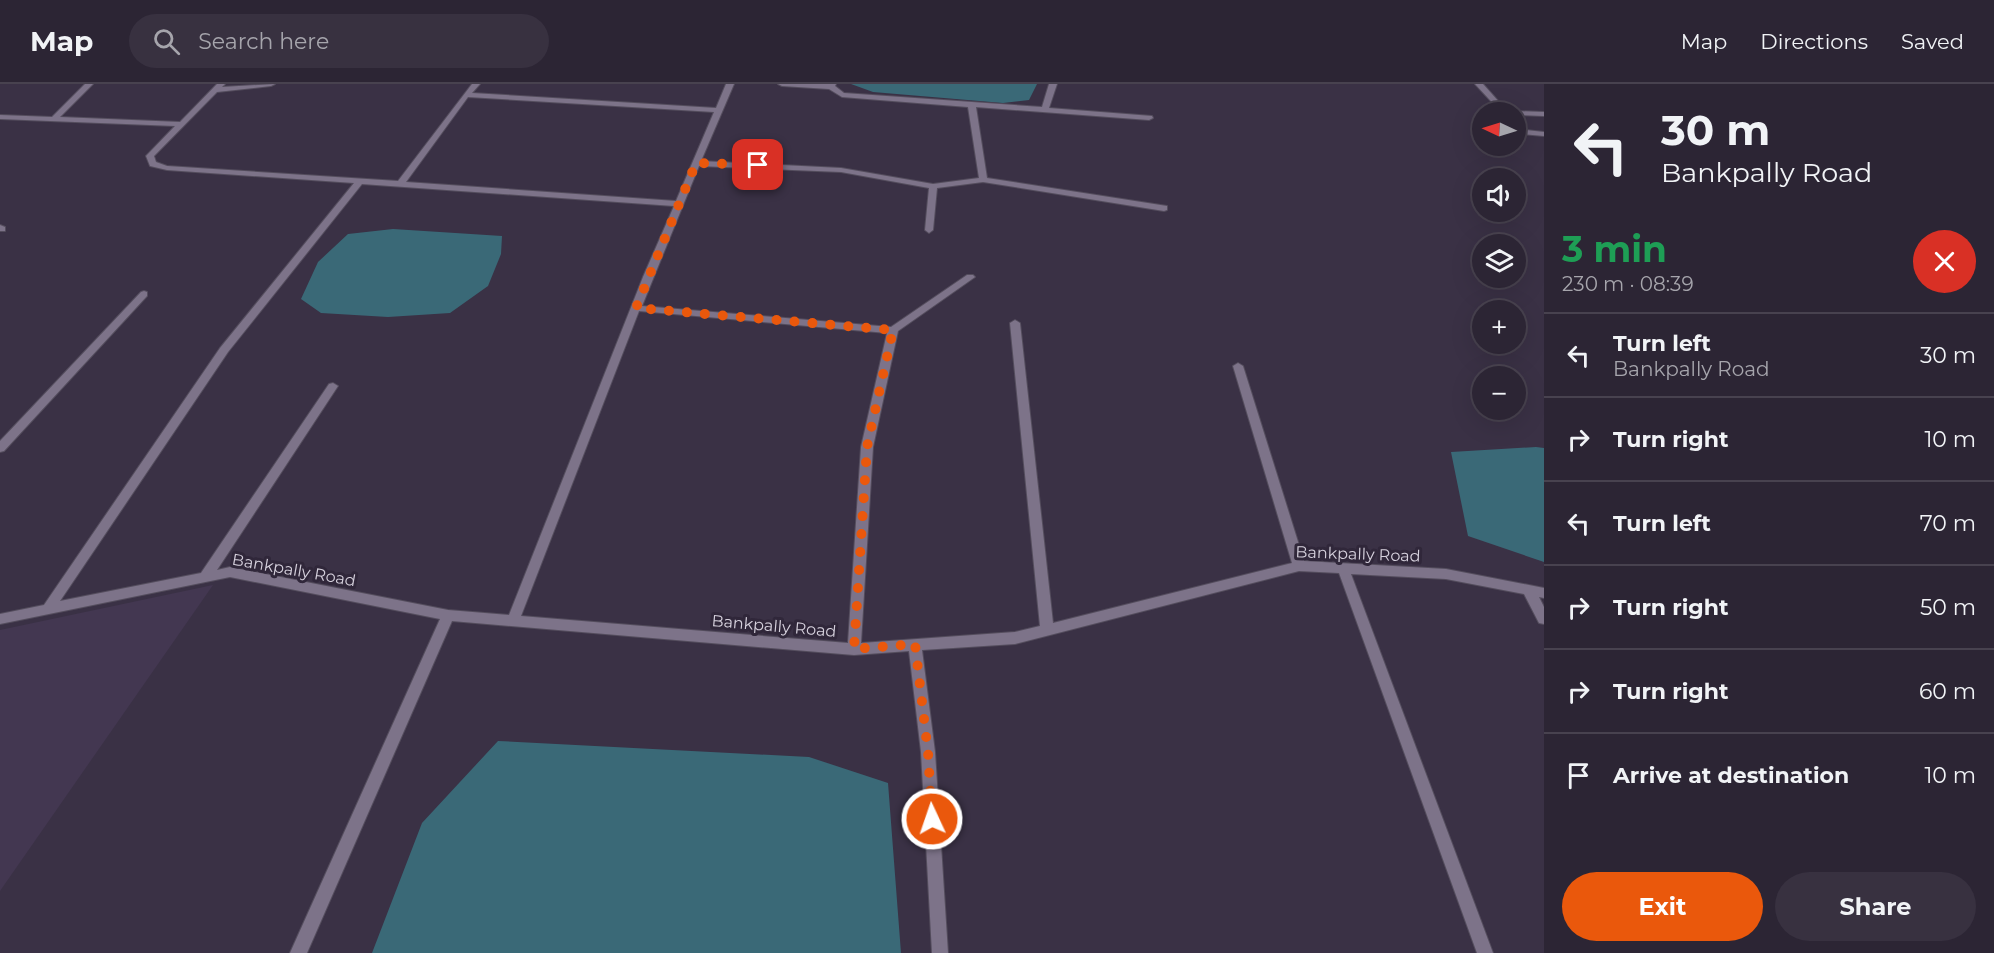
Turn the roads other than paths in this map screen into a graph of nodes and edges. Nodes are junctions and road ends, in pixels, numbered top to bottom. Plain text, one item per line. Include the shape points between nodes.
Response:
1 (89, 84) edge
2 (271, 84) edge
3 (476, 84) edge
4 (730, 84) edge
5 (782, 84) edge
6 (1053, 84) edge
7 (1479, 84) edge
8 (831, 85) edge
9 (218, 87) edge
10 (466, 95) junction
11 (1496, 102) edge
12 (972, 107) junction
13 (1045, 109) junction
14 (719, 110) junction
15 (1526, 113) edge
16 (1544, 114) edge
17 (0, 117) edge
18 (1149, 118) dead end
19 (54, 119) junction
20 (181, 124) junction
21 (1526, 132) edge
22 (1544, 134) edge
23 (696, 163) junction
24 (361, 180) junction
25 (983, 180) junction
26 (400, 184) junction
27 (933, 186) junction
28 (680, 204) junction
29 (1164, 208) dead end
30 (929, 230) dead end
31 (970, 277) dead end
32 (144, 294) dead end
33 (636, 308) junction
34 (1015, 323) dead end
35 (893, 330) junction
36 (1238, 366) dead end
37 (333, 386) dead end
38 (0, 448) edge
39 (1299, 566) junction
40 (1343, 568) junction
41 (205, 578) junction
42 (1528, 590) junction
43 (1544, 593) edge
44 (48, 609) junction
45 (448, 615) junction
46 (0, 619) edge
47 (513, 620) junction
48 (1544, 620) edge
49 (1047, 630) junction
50 (915, 644) junction
51 (854, 649) junction
52 (298, 953) edge
53 (940, 953) edge
54 (1485, 953) edge

1 - 19 street
2 - 9 street
3 - 10 street
4 - 14 street
5 - 8 street
6 - 13 street
7 - 11 street
8 - 12 street via 842,95
9 - 20 street
10 - 14 street
10 - 26 street
12 - 13 street
12 - 25 street
13 - 18 street
14 - 23 street
15 - 16 street
17 - 19 street
19 - 20 street
20 - 24 street via 150,156 153,164
21 - 22 street
23 - 27 street via 841,170
23 - 28 street
24 - 26 street
24 - 44 street via 224,350
25 - 27 street
25 - 29 street
26 - 28 street
27 - 30 street
28 - 33 street
31 - 35 street
32 - 38 street
33 - 35 street
33 - 47 street
34 - 49 street
35 - 51 street via 867,447
36 - 39 street
37 - 41 street
39 - 40 street, Bankpally Road
39 - 49 street, Bankpally Road
40 - 42 street, Bankpally Road via 1446,574
40 - 54 street
41 - 44 street, Bankpally Road
41 - 45 street, Bankpally Road via 230,572
42 - 43 street, Bankpally Road
42 - 48 street
44 - 46 street, Bankpally Road
45 - 47 street, Bankpally Road
45 - 52 street
47 - 51 street, Bankpally Road
49 - 50 street, Bankpally Road via 1015,638
50 - 51 street, Bankpally Road
50 - 53 street via 928,752

